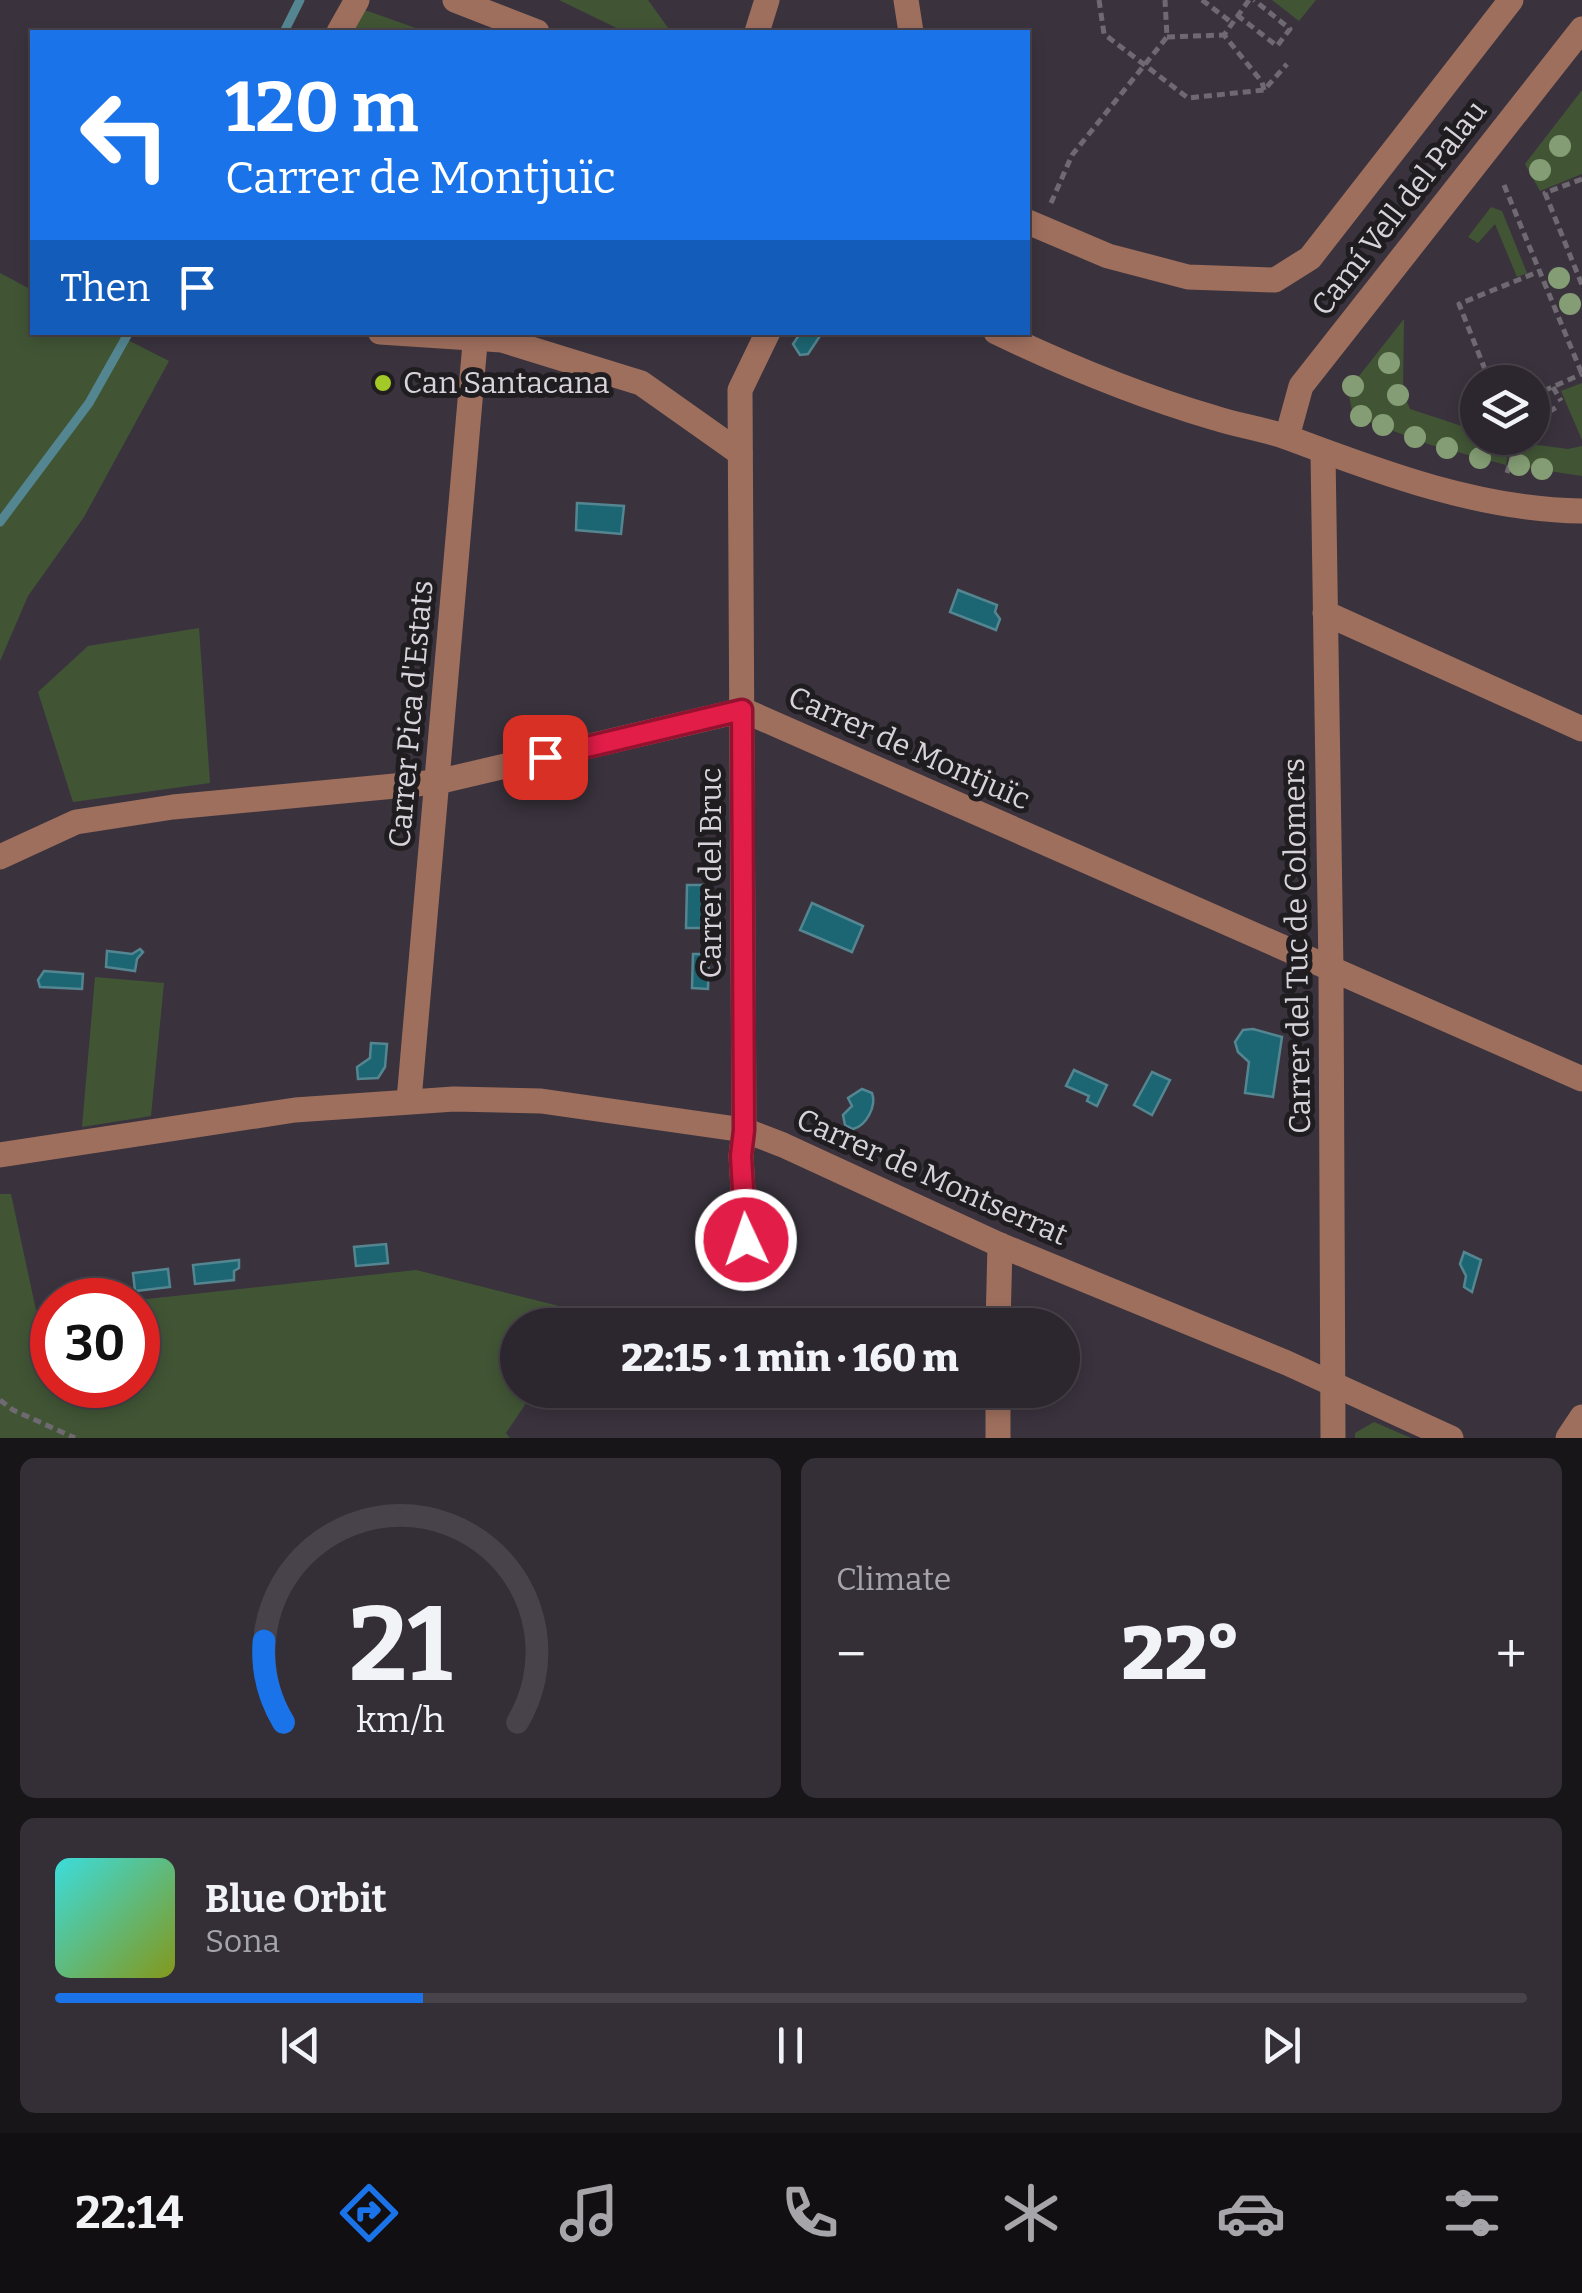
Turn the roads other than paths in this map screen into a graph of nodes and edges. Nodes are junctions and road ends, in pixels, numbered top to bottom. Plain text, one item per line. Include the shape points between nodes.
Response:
1 (357, 0) edge
2 (456, 0) edge
3 (767, 0) edge
4 (906, 0) edge
5 (1511, 0) edge
6 (1582, 29) edge
7 (340, 30) edge
8 (532, 30) edge
9 (758, 30) edge
10 (911, 30) edge
11 (1030, 223) edge
12 (767, 335) edge
13 (1002, 335) edge
14 (476, 336) edge
15 (1287, 437) junction
16 (1323, 452) junction
17 (740, 453) junction
18 (1582, 511) edge
19 (1325, 613) junction
20 (742, 710) junction
21 (1582, 729) edge
22 (437, 782) junction
23 (0, 857) edge
24 (1331, 970) junction
25 (1582, 1079) edge
26 (410, 1100) junction
27 (744, 1130) junction
28 (0, 1154) edge
29 (746, 1240) dead end
30 (1000, 1245) junction
31 (998, 1308) edge
32 (1333, 1384) junction
33 (998, 1408) edge
34 (1582, 1417) edge
35 (998, 1438) edge
36 (1333, 1438) edge
37 (1451, 1438) edge
38 (1568, 1438) edge

1 - 7 street
2 - 8 street
3 - 9 street
4 - 10 street
5 - 11 street via 1310,258 1275,280 1188,277 1108,256
6 - 15 street, Camí Vell del Palau via 1300,386
12 - 17 street, Carrer del Bruc via 740,390
13 - 15 street via 1065,365
14 - 17 street via 641,383
14 - 22 street, Carrer Pica d'Estats
15 - 16 street
16 - 18 street via 1408,481 1544,511
16 - 19 street, Carrer del Tuc de Colomers
17 - 20 street, Carrer del Bruc
19 - 21 street
19 - 24 street, Carrer del Tuc de Colomers
20 - 22 street, Carrer de Montjuïc
20 - 24 street, Carrer de Montjuïc
20 - 27 street, Carrer del Bruc
22 - 23 street, Carrer de Montjuïc via 76,822
22 - 26 street, Carrer Pica d'Estats
24 - 25 street, Carrer de Montjuïc
24 - 32 street, Carrer del Tuc de Colomers
26 - 27 street, Carrer de Montserrat via 542,1101
26 - 28 street, Carrer de Montserrat via 294,1110
27 - 29 street, Carrer del Bruc
27 - 30 street, Carrer de Montserrat
30 - 31 street
30 - 32 street, Carrer de Montserrat
32 - 36 street, Carrer del Tuc de Colomers
32 - 37 street, Carrer de Montserrat
33 - 35 street
34 - 38 street

